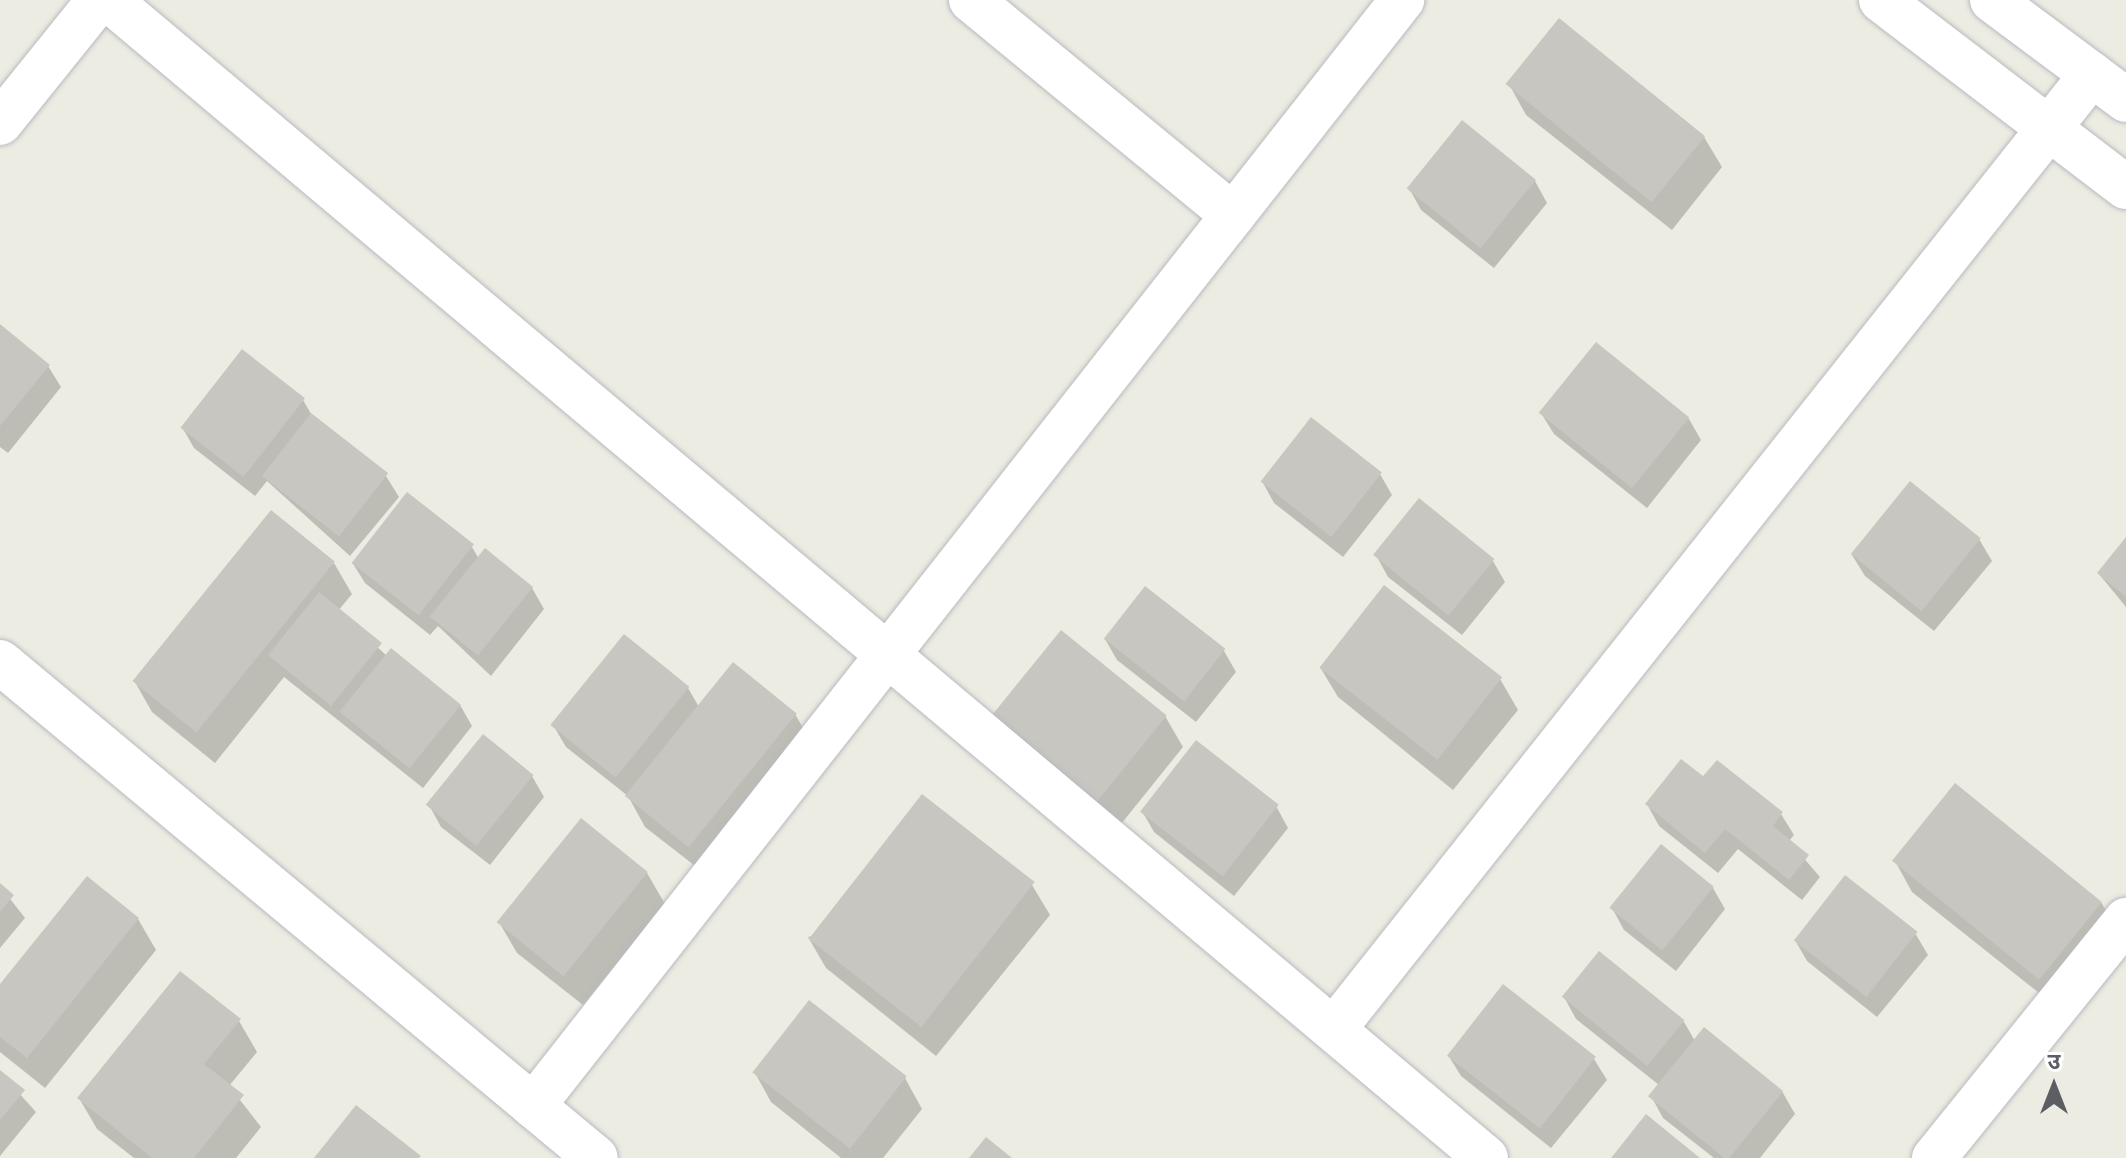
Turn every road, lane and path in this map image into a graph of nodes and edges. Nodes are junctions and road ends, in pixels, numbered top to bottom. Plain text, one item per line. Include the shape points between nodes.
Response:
1 (99, 0) edge
2 (109, 0) edge
3 (971, 0) edge
4 (1402, 0) edge
5 (1881, 0) edge
6 (1992, 0) edge
7 (2092, 74) junction
8 (2126, 100) edge
9 (0, 123) edge
10 (2049, 130) junction
11 (2126, 187) edge
12 (1233, 215) junction
13 (887, 655) junction
14 (0, 662) edge
15 (2126, 920) edge
16 (1334, 1029) junction
17 (533, 1106) junction
18 (596, 1158) edge
19 (1486, 1158) edge
20 (1934, 1158) edge

1 - 9 street
2 - 13 street
3 - 12 street
4 - 12 street
5 - 10 street
6 - 7 street
7 - 8 street
7 - 10 street
10 - 11 street
10 - 16 street
12 - 13 street
13 - 16 street
13 - 17 street
14 - 17 street
15 - 20 street
16 - 19 street
17 - 18 street

